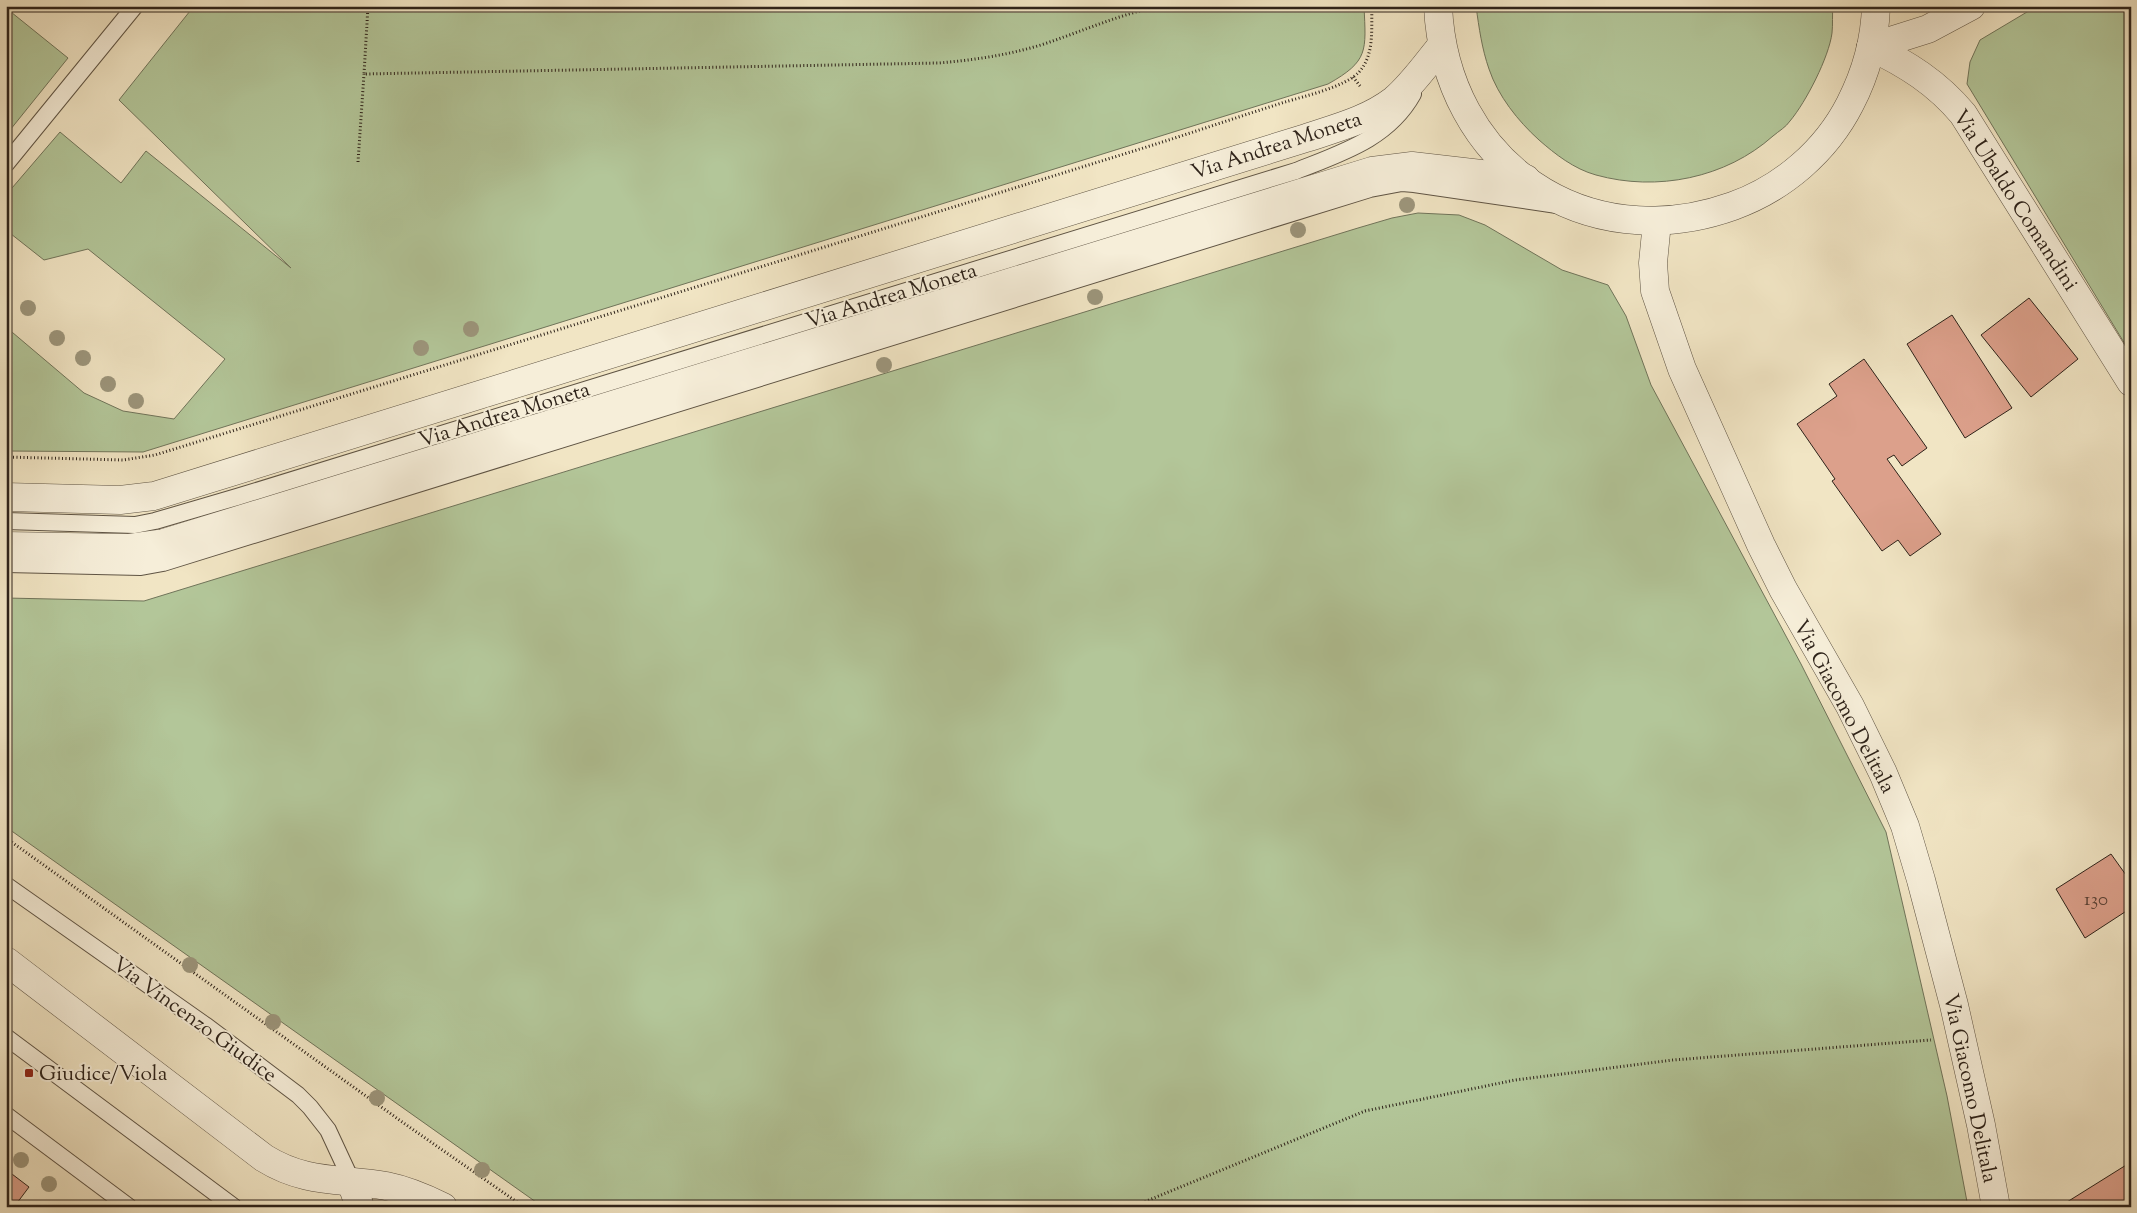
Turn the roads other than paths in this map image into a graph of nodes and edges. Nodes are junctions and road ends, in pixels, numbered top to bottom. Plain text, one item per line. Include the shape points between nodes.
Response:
1 (135, 6) edge
2 (1438, 6) edge
3 (1876, 6) edge
4 (1971, 6) edge
5 (1442, 45) junction
6 (1872, 48) junction
7 (6, 164) edge
8 (1526, 180) junction
9 (1574, 207) junction
10 (1657, 222) junction
11 (2131, 382) edge
12 (405, 455) junction
13 (325, 480) junction
14 (6, 497) edge
15 (6, 521) edge
16 (6, 546) edge
17 (6, 564) edge
18 (6, 885) edge
19 (6, 960) edge
20 (6, 1037) edge
21 (6, 1115) edge
22 (356, 1194) edge
23 (129, 1207) edge
24 (234, 1207) edge
25 (371, 1207) edge
26 (443, 1207) edge
27 (1996, 1207) edge

1 - 7 lane
2 - 5 street
3 - 6 street
4 - 6 street via 1928,28
5 - 8 street via 1462,104 1478,132
5 - 12 street, Via Andrea Moneta via 1393,100 1343,126
6 - 10 street via 1842,120 1803,164 1763,193 1742,203 1716,212
6 - 11 street, Via Ubaldo Comandini via 1913,68 1963,114
8 - 9 street
8 - 12 street, Via Andrea Moneta via 1412,166 1354,175
9 - 10 street via 1618,218
9 - 12 lane, Via Andrea Moneta via 1414,184 1370,189
10 - 27 street, Via Giacomo Delitala via 1652,275 1668,332 1761,545 1850,706 1896,802 1921,880 1961,1038
12 - 13 street, Via Andrea Moneta
12 - 13 street, Via Andrea Moneta
13 - 14 street, Via Andrea Moneta via 136,500
13 - 15 lane, Via Andrea Moneta via 146,524
13 - 16 street, Via Andrea Moneta via 193,534 145,546
13 - 17 lane, Via Andrea Moneta via 151,566
18 - 22 lane, Via Vincenzo Giudice via 205,1025 298,1095 328,1130
19 - 22 street via 264,1158 286,1170
20 - 24 lane
21 - 23 lane
22 - 25 lane, Via Vincenzo Giudice
22 - 26 street via 398,1189

